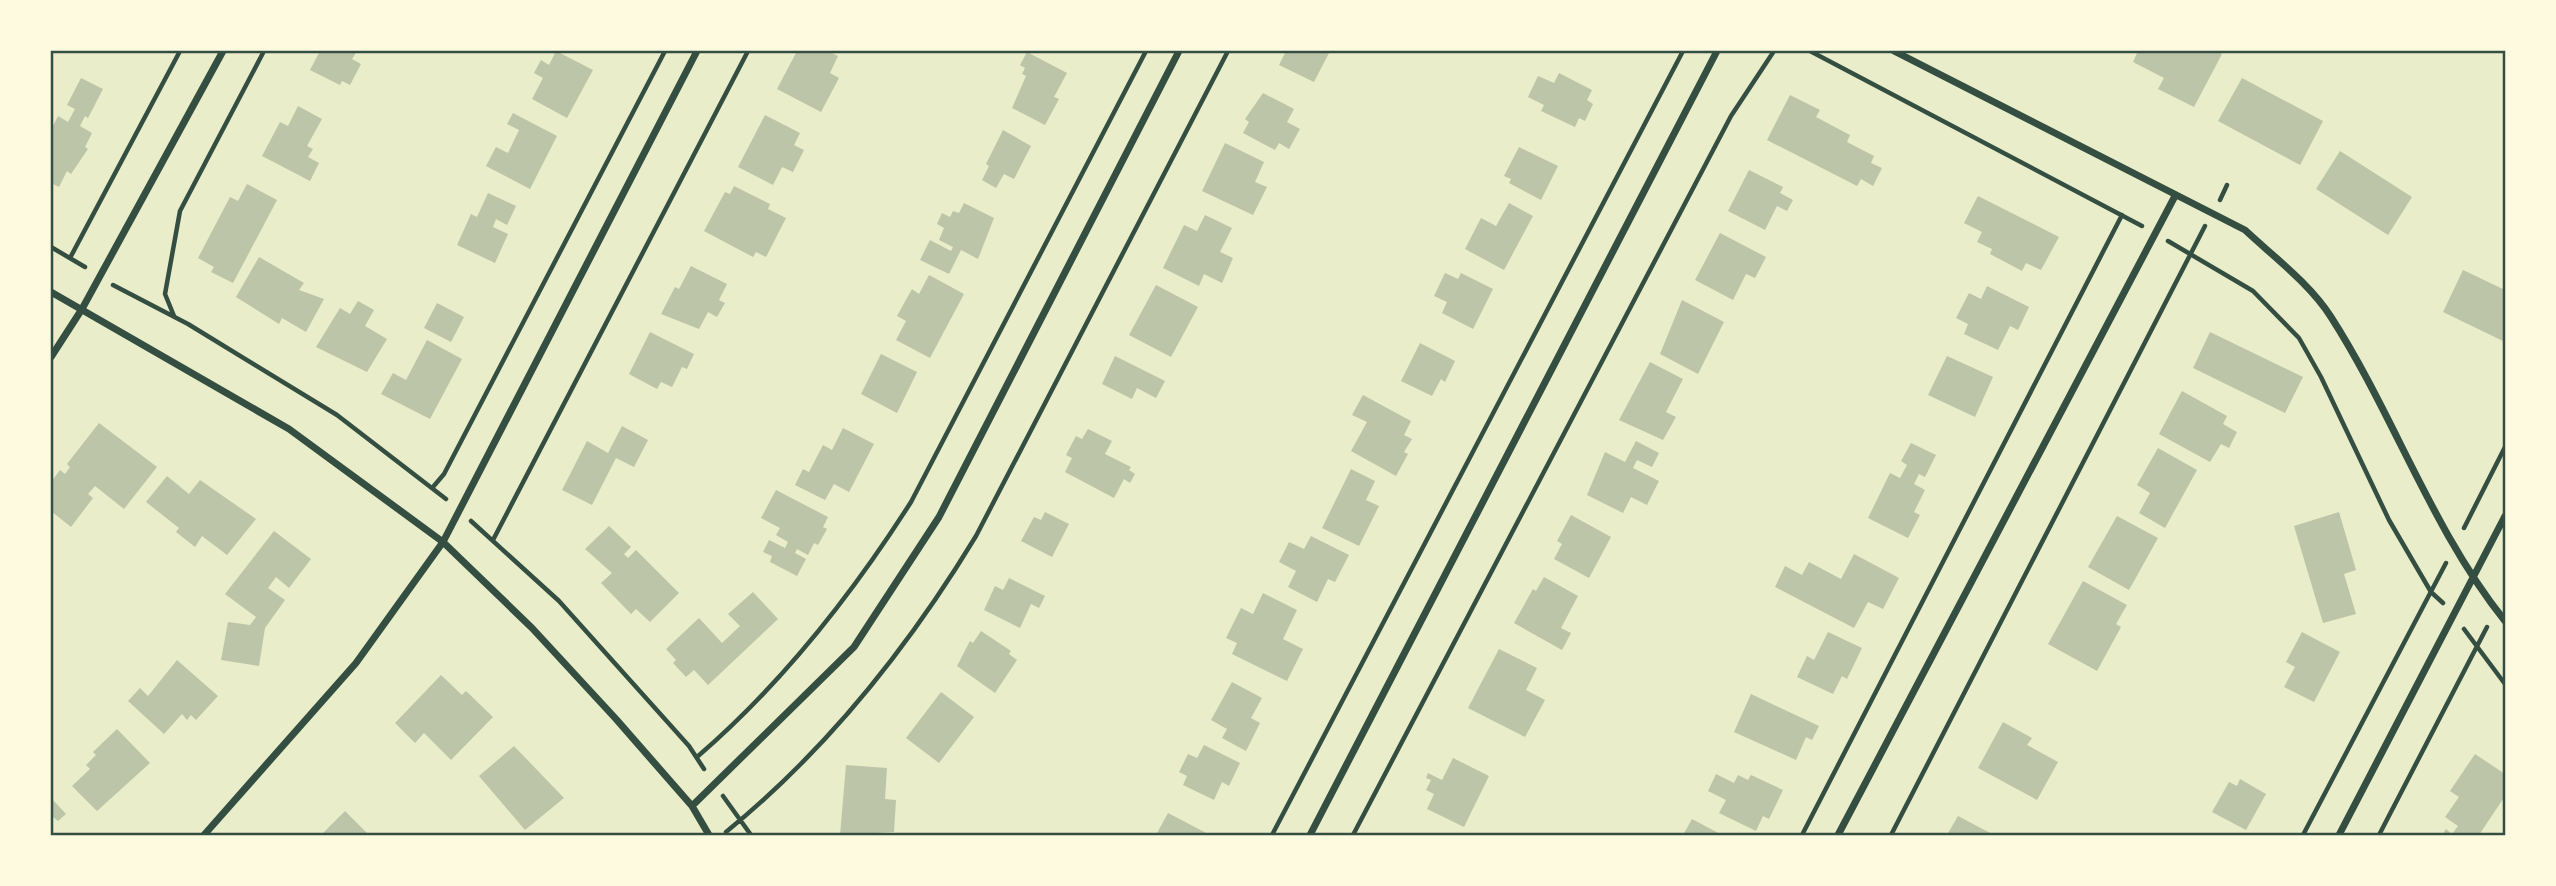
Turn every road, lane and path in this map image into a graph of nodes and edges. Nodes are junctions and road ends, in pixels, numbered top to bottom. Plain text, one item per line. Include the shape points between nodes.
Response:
1 (180, 51) edge
2 (223, 51) edge
3 (264, 51) edge
4 (665, 51) edge
5 (697, 51) edge
6 (748, 51) edge
7 (1146, 51) edge
8 (1179, 51) edge
9 (1228, 51) edge
10 (1682, 51) edge
11 (1717, 51) edge
12 (1774, 51) edge
13 (1810, 51) edge
14 (1894, 51) edge
15 (2228, 185) dead end
16 (2175, 196) junction
17 (2212, 214) junction
18 (2122, 215) junction
19 (2155, 234) junction
20 (2190, 253) junction
21 (70, 258) dead end
22 (51, 292) edge
23 (82, 309) junction
24 (174, 317) dead end
25 (51, 357) edge
26 (2505, 447) edge
27 (433, 487) dead end
28 (2505, 516) edge
29 (492, 541) dead end
30 (443, 542) junction
31 (2455, 546) junction
32 (2472, 579) junction
33 (2431, 592) junction
34 (2496, 610) junction
35 (2454, 614) junction
36 (2505, 621) edge
37 (2477, 648) junction
38 (2505, 684) edge
39 (697, 758) dead end
40 (692, 806) junction
41 (204, 835) edge
42 (709, 835) edge
43 (722, 835) edge
44 (1272, 835) edge
45 (1310, 835) edge
46 (1353, 835) edge
47 (1802, 835) edge
48 (1838, 835) edge
49 (1891, 835) edge
50 (2303, 835) edge
51 (2339, 835) edge
52 (2379, 835) edge

1 - 21 path
2 - 23 street
3 - 24 path via 180,211 164,294
4 - 27 path via 444,474
5 - 30 street
6 - 29 path
7 - 39 path via 911,502 872,564 816,636
8 - 40 street via 939,517 854,648
9 - 43 path via 976,536 933,608 862,701
10 - 44 path
11 - 45 street
12 - 46 path via 1731,116
13 - 18 path
14 - 16 street
15 - 17 path
16 - 17 street
16 - 19 street
17 - 20 path
17 - 31 street via 2245,230 2329,314
18 - 19 path
18 - 47 path
19 - 20 path
19 - 48 street
20 - 33 path via 2253,291 2298,338 2389,520
20 - 49 path
22 - 23 street
23 - 25 street
23 - 30 street via 289,429
26 - 31 path
28 - 32 street
30 - 40 street via 532,628
30 - 41 street via 356,663
31 - 32 street
31 - 33 path
32 - 34 street
32 - 35 street
33 - 35 path
33 - 50 path
34 - 36 street
34 - 37 path
35 - 37 path
35 - 51 street
37 - 38 path
37 - 52 path
40 - 42 street

